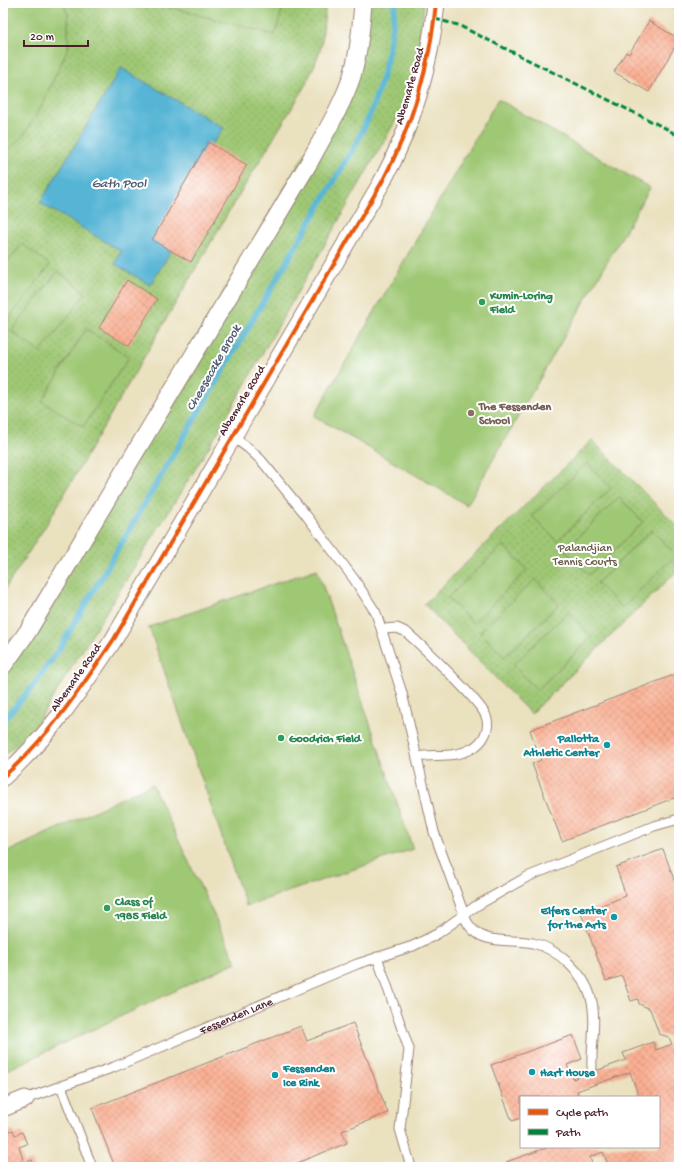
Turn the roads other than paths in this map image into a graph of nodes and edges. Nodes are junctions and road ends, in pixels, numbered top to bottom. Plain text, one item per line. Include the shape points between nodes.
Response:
1 (363, 3) edge
2 (436, 3) edge
3 (232, 436) junction
4 (383, 629) junction
5 (3, 666) edge
6 (417, 757) junction
7 (3, 777) edge
8 (679, 819) edge
9 (464, 914) junction
10 (377, 957) junction
11 (592, 1067) dead end
12 (61, 1086) junction
13 (25, 1099) joint
14 (3, 1108) edge
15 (92, 1167) edge
16 (411, 1167) edge

1 - 5 street via 359,45 352,76 310,161 28,631
2 - 3 street, Albemarle Road via 433,35 421,88 410,123 390,167
3 - 4 lane via 261,460 314,525 364,593
3 - 7 street, Albemarle Road via 91,673 46,733
4 - 6 lane
4 - 6 lane via 397,628 410,636 476,702 486,718 485,734 480,743 471,750 457,754
6 - 9 lane via 434,832
8 - 9 lane, Fessenden Lane via 654,826 540,871
9 - 10 lane, Fessenden Lane via 425,940
9 - 11 lane via 468,925 479,936 538,945 555,953 573,969 587,989 592,1004
10 - 12 lane, Fessenden Lane via 114,1067
10 - 16 lane via 409,1049 400,1129
12 - 13 lane, Fessenden Lane
12 - 15 lane
13 - 14 street, Fessenden Lane

